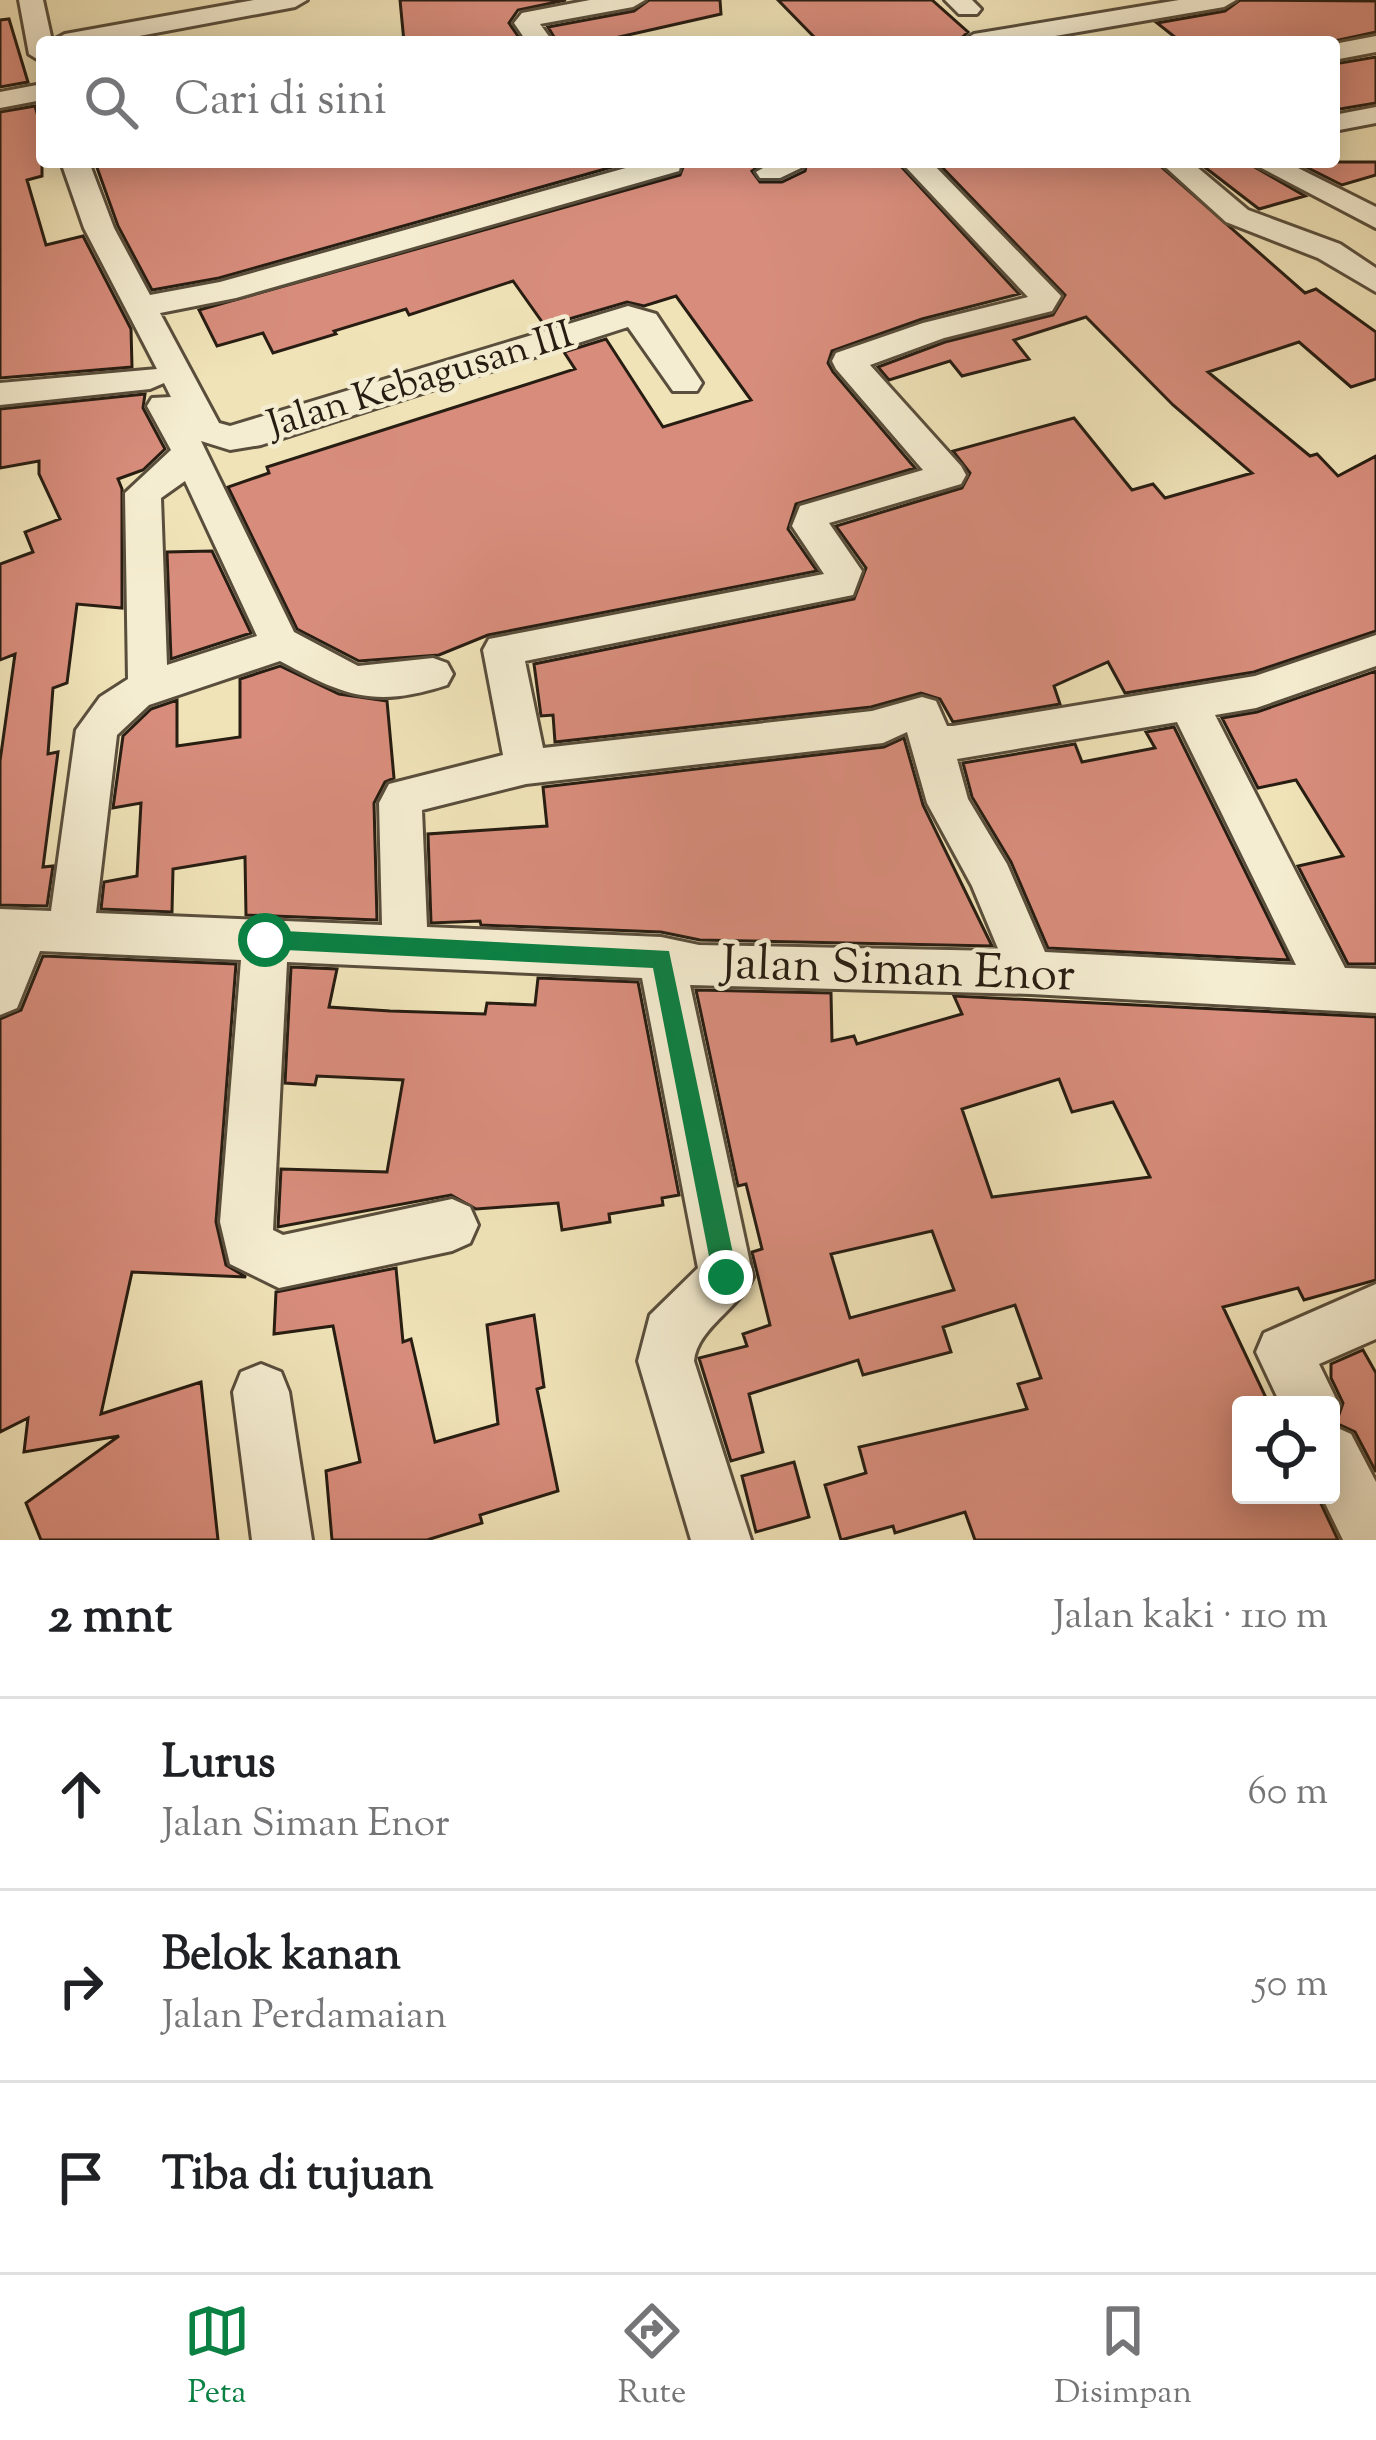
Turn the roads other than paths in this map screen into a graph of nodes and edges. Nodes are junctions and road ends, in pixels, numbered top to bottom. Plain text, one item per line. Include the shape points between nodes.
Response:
1 (31, 0) edge
2 (295, 0) edge
3 (633, 0) edge
4 (1224, 0) edge
5 (549, 7) edge
6 (1064, 33) edge
7 (98, 36) edge
8 (536, 36) edge
9 (1034, 36) edge
10 (35, 43) edge
11 (1376, 44) edge
12 (1340, 51) edge
13 (36, 93) edge
14 (0, 100) edge
15 (1376, 116) edge
16 (1340, 122) edge
17 (77, 168) edge
18 (658, 168) edge
19 (921, 168) edge
20 (1181, 168) edge
21 (1276, 168) edge
22 (1376, 219) edge
23 (99, 228) junction
24 (1376, 282) edge
25 (142, 307) junction
26 (150, 377) junction
27 (685, 383) dead end
28 (0, 394) edge
29 (188, 450) junction
30 (279, 642) junction
31 (1376, 650) edge
32 (433, 674) dead end
33 (148, 686) junction
34 (1188, 702) junction
35 (932, 744) junction
36 (526, 766) junction
37 (32, 930) edge
38 (265, 940) junction
39 (405, 947) junction
40 (662, 958) junction
41 (1030, 973) junction
42 (1354, 989) edge
43 (0, 993) edge
44 (452, 1225) dead end
45 (1376, 1311) edge
46 (262, 1393) dead end
47 (1306, 1396) edge
48 (1340, 1472) edge
49 (282, 1540) edge
50 (721, 1540) edge
51 (1374, 1540) edge

1 - 10 street
2 - 7 street
3 - 5 street
4 - 6 street
5 - 8 street via 527,23
6 - 9 street
11 - 12 street
13 - 14 street
15 - 16 street
17 - 23 street, Jalan Kebagusan III
18 - 25 street
19 - 36 street via 1043,300 848,361 948,475 813,515 810,526 843,571 840,585 503,650
20 - 24 street via 1237,216 1329,251
21 - 22 street
23 - 25 street, Jalan Kebagusan III
23 - 26 street via 98,252
25 - 27 street, Jalan Kebagusan III via 215,437 261,433 628,316 646,321
26 - 28 street
26 - 29 street
29 - 30 street
29 - 33 street via 143,493
30 - 32 street via 354,682
30 - 33 street
31 - 34 street via 1256,692
33 - 37 street via 108,711 97,730
34 - 35 street
34 - 42 street
35 - 36 street via 922,713 883,726
35 - 41 street via 948,803 991,878
36 - 39 street via 400,802
37 - 38 street, Jalan Siman Enor
37 - 43 street
38 - 39 street, Jalan Siman Enor
38 - 44 street via 249,1245 279,1262
39 - 40 street, Jalan Siman Enor
40 - 41 street, Jalan Siman Enor via 699,966
40 - 50 street via 726,1277 669,1334 666,1361
41 - 42 street, Jalan Siman Enor
45 - 47 street via 1283,1352
46 - 49 street
48 - 51 street

